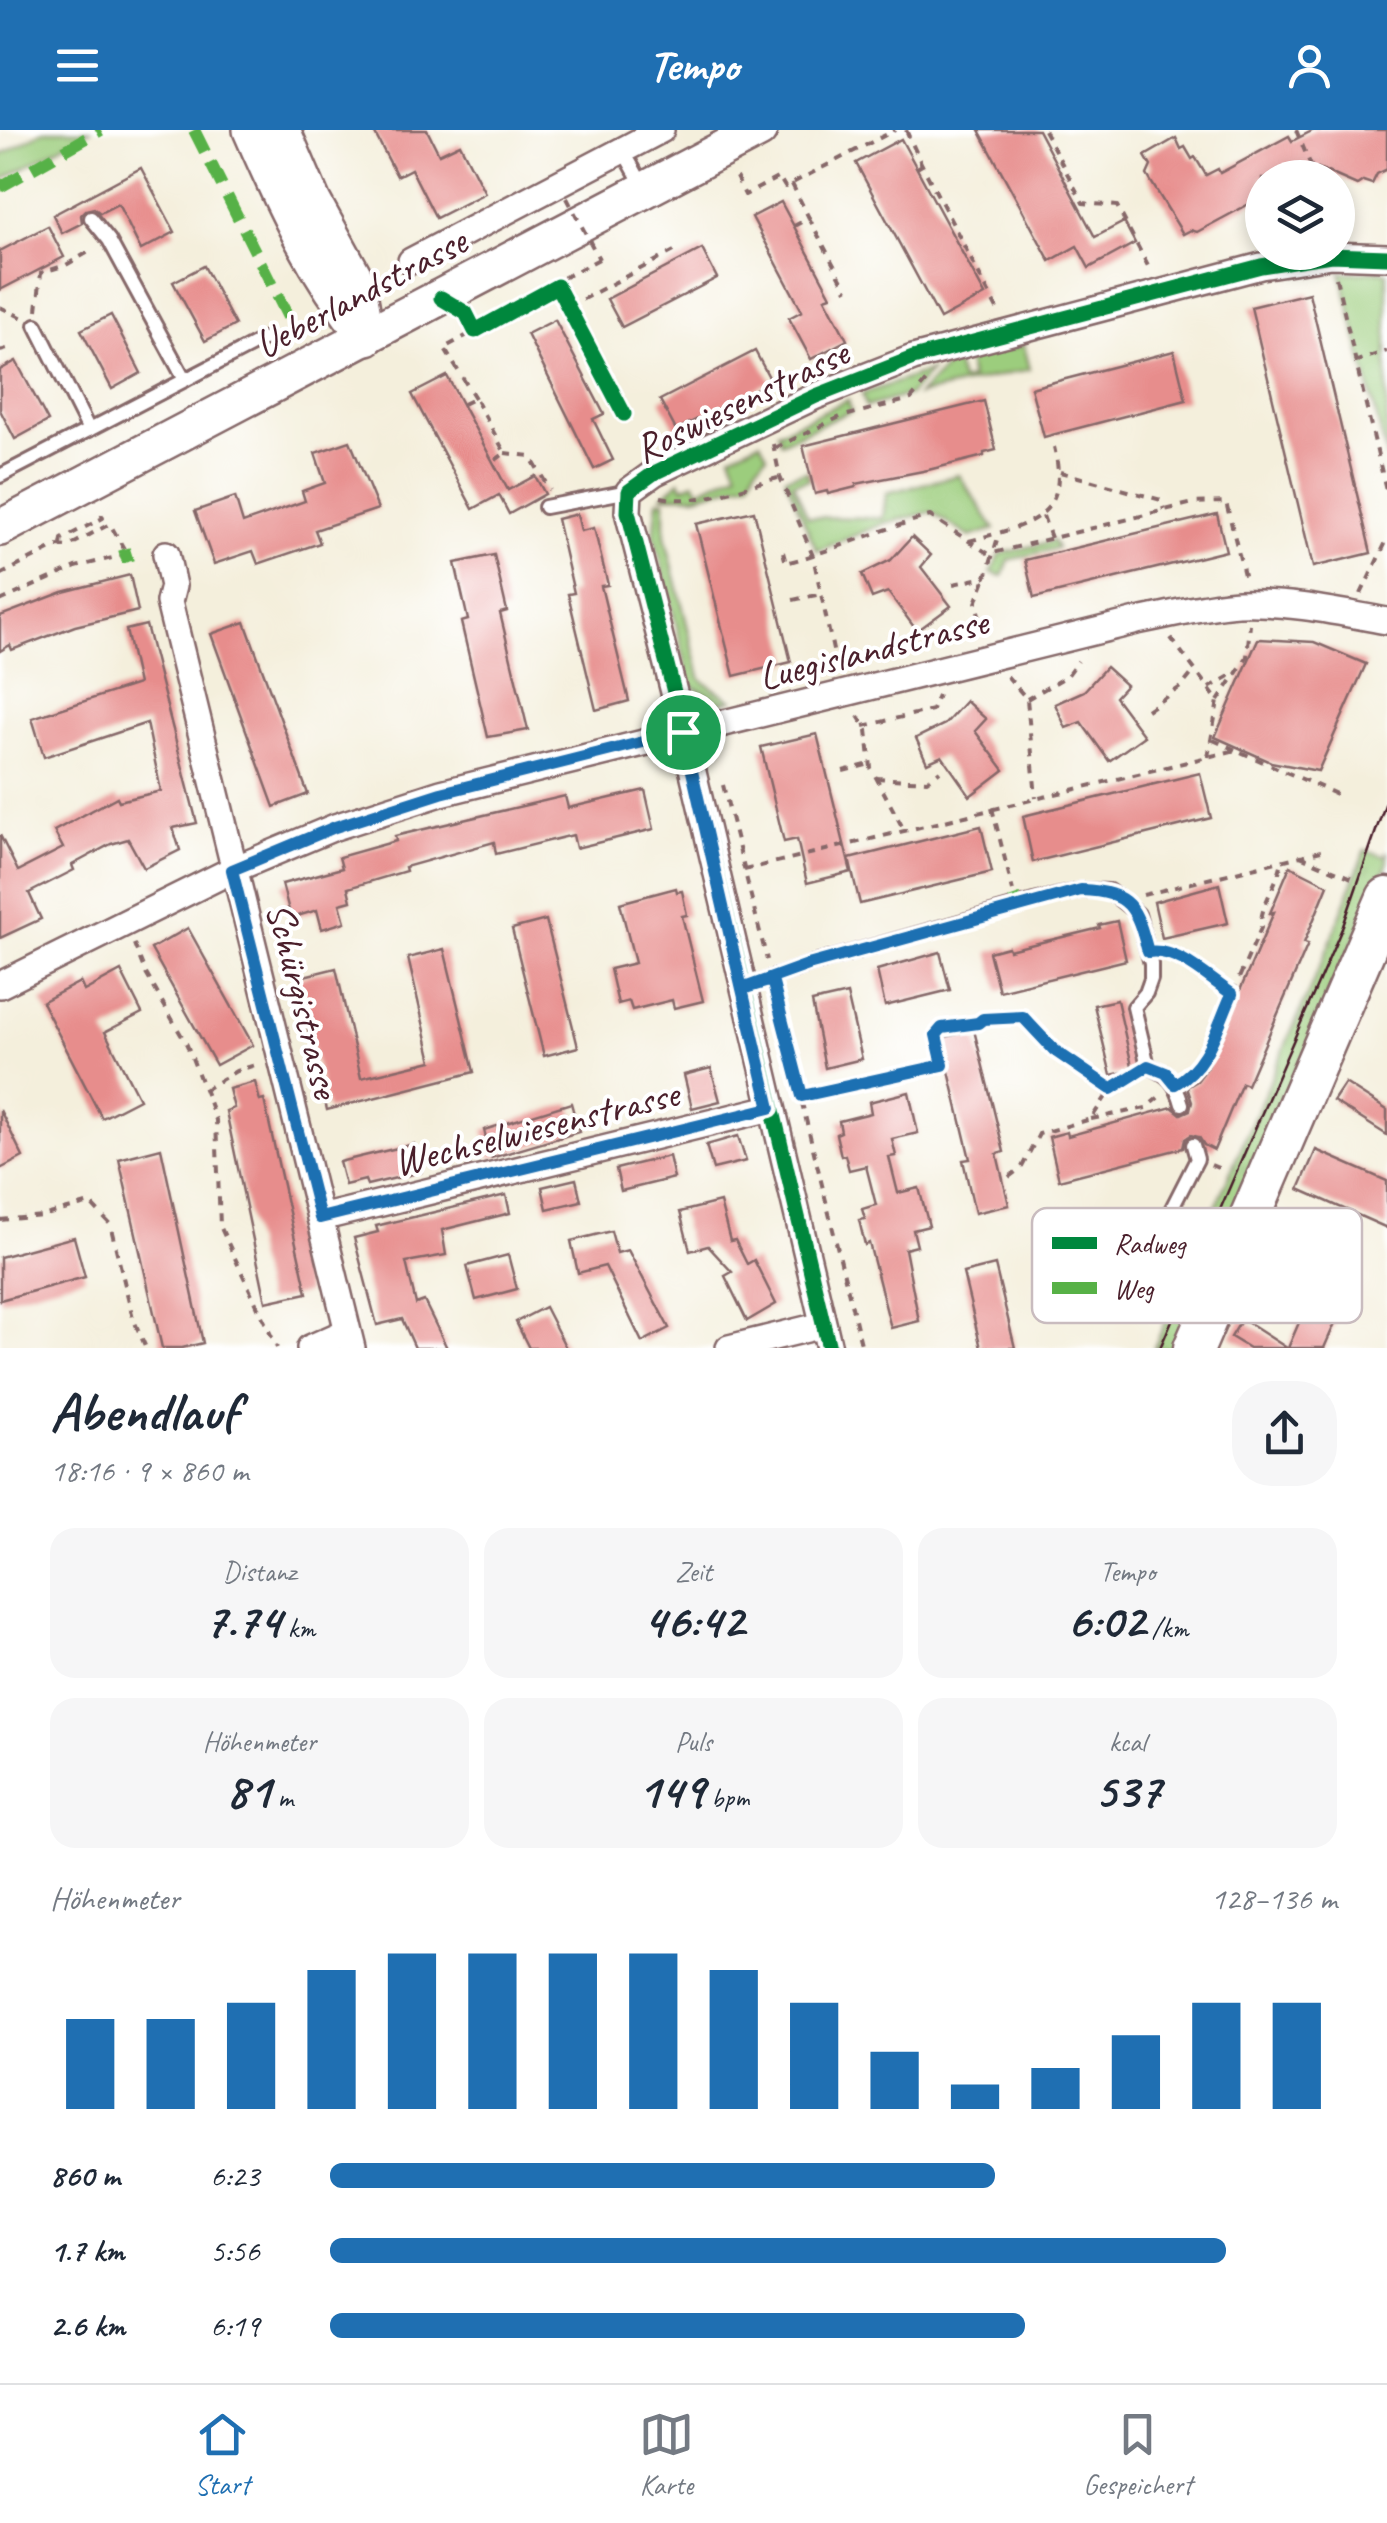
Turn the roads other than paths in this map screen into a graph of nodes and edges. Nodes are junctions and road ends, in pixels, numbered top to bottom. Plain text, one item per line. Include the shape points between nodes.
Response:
1 (251, 130) edge
2 (282, 130) edge
3 (661, 130) edge
4 (759, 130) edge
5 (623, 150) junction
6 (645, 190) junction
7 (300, 207) junction
8 (91, 218) dead end
9 (1387, 257) edge
10 (411, 261) dead end
11 (36, 325) road end
12 (367, 336) junction
13 (266, 338) road end
14 (185, 380) junction
15 (89, 430) junction
16 (0, 476) edge
17 (629, 491) junction
18 (551, 505) road end
19 (0, 528) edge
20 (166, 554) dead end
21 (1387, 620) edge
22 (683, 732) junction
23 (232, 870) junction
24 (1387, 898) edge
25 (0, 985) edge
26 (742, 989) junction
27 (1182, 1104) dead end
28 (770, 1108) junction
29 (1193, 1145) dead end
30 (1171, 1208) edge
31 (1254, 1208) edge
32 (320, 1218) junction
33 (1205, 1323) edge
34 (826, 1336) edge
35 (349, 1340) edge
36 (310, 1348) edge
37 (729, 1348) edge
38 (1194, 1348) edge

1 - 7 main road
2 - 7 main road
3 - 5 street, Ueberlandstrasse
4 - 6 main road, Ueberlandstrasse
5 - 6 lane
5 - 10 street, Ueberlandstrasse
6 - 12 main road, Ueberlandstrasse
7 - 12 main road via 357,282
8 - 14 lane via 110,240
9 - 17 street, Roswiesenstrasse via 1331,254 1262,266 914,358 816,396
11 - 15 lane
12 - 19 main road, Ueberlandstrasse
13 - 14 lane
14 - 15 lane
15 - 16 lane
17 - 18 lane
17 - 22 street, Roswiesenstrasse via 628,512
20 - 23 street, Schürgistrasse via 169,602
21 - 22 street, Luegislandstrasse via 1302,606 1233,604 1136,621
22 - 23 street, Luegislandstrasse via 441,793
22 - 26 street, Roswiesenstrasse
23 - 25 street, Luegislandstrasse
23 - 32 street, Schürgistrasse
24 - 31 main road
26 - 27 lane via 1081,890 1109,891 1138,914 1151,979 1134,1007 1148,1066 1166,1073
26 - 28 street, Roswiesenstrasse
28 - 32 street, Wechselwiesenstrasse
28 - 34 street, Roswiesenstrasse
29 - 30 lane via 1197,1159
32 - 35 street, Schürgistrasse
33 - 38 main road
34 - 37 street
35 - 36 street

